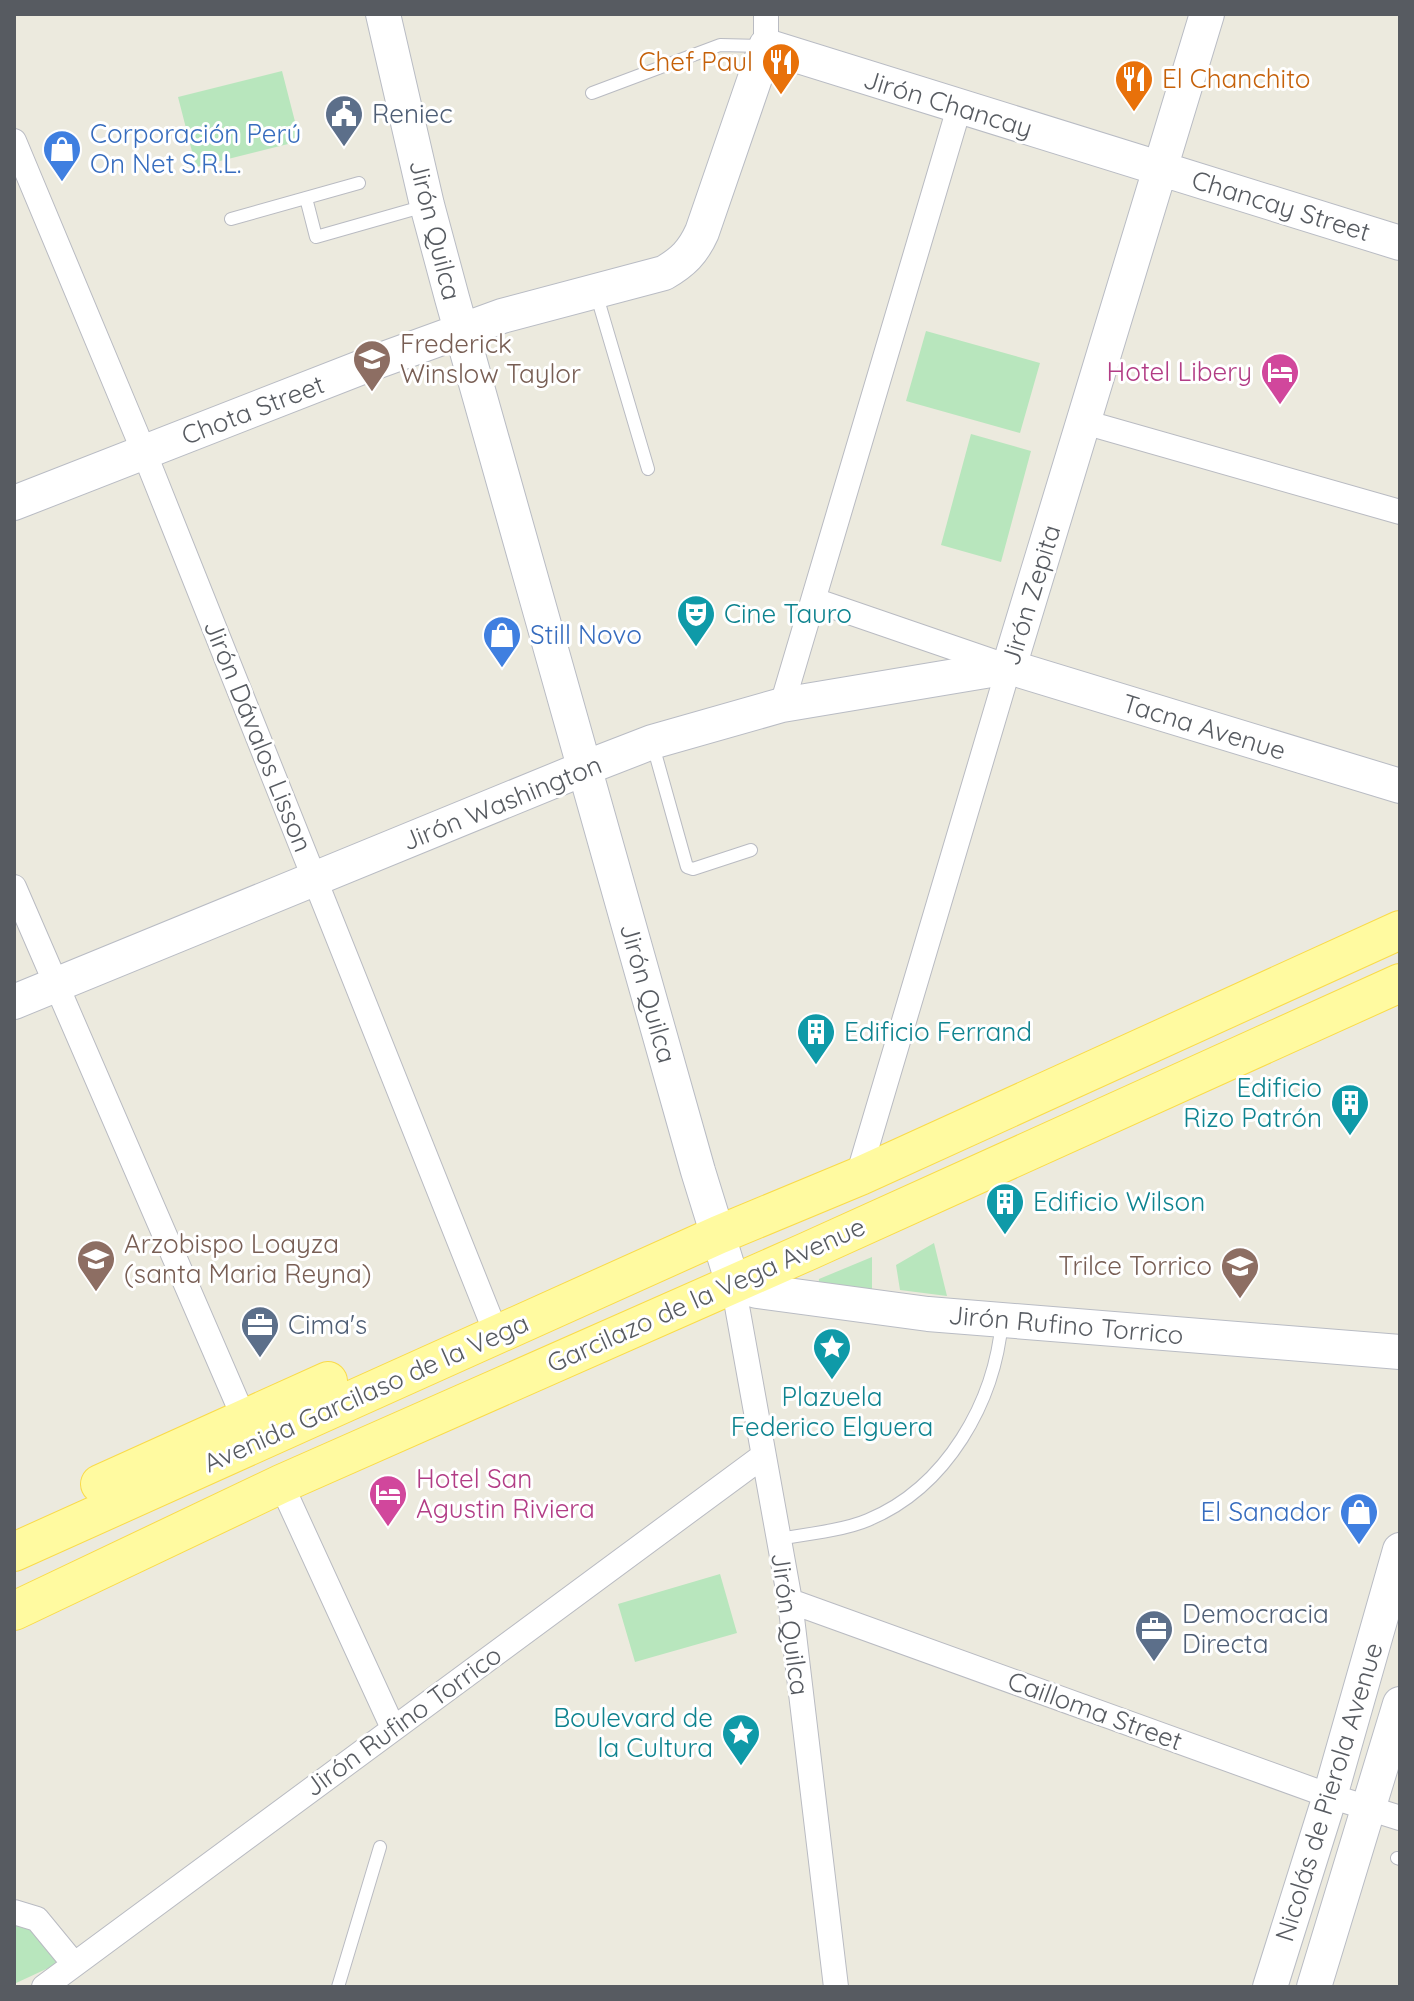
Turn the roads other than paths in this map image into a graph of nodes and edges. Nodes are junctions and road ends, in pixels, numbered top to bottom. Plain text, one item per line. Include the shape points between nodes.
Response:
1 (383, 14) edge
2 (1207, 14) edge
3 (766, 30) edge
4 (592, 93) dead end
5 (959, 108) junction
6 (14, 141) edge
7 (1161, 169) junction
8 (359, 183) dead end
9 (306, 198) junction
10 (427, 205) junction
11 (231, 219) dead end
12 (1400, 243) edge
13 (596, 293) junction
14 (461, 331) junction
15 (1084, 422) junction
16 (144, 452) junction
17 (648, 469) dead end
18 (14, 503) edge
19 (1400, 512) edge
20 (814, 600) junction
21 (1009, 667) junction
22 (782, 705) junction
23 (652, 742) junction
24 (585, 768) junction
25 (1400, 786) edge
26 (751, 850) dead end
27 (316, 880) junction
28 (14, 887) edge
29 (1400, 908) edge
30 (1400, 930) edge
31 (1400, 983) edge
32 (56, 985) junction
33 (14, 1002) edge
34 (862, 1163) junction
35 (715, 1224) junction
36 (733, 1284) junction
37 (1002, 1320) junction
38 (491, 1322) junction
39 (1400, 1352) edge
40 (249, 1431) junction
41 (763, 1456) junction
42 (281, 1484) junction
43 (14, 1524) edge
44 (778, 1539) junction
45 (1400, 1550) edge
46 (14, 1552) edge
47 (790, 1601) junction
48 (14, 1611) edge
49 (1400, 1704) edge
50 (393, 1728) junction
51 (1330, 1796) junction
52 (1385, 1814) edge
53 (380, 1847) dead end
54 (14, 1912) edge
55 (74, 1964) junction
56 (44, 1987) edge
57 (338, 1987) edge
58 (836, 1987) edge
59 (1270, 1987) edge
60 (1314, 1987) edge

1 - 10 street, Jirón Quilca
2 - 7 street, Jirón Zepita
3 - 4 lane
3 - 5 street, Jirón Chancay
3 - 13 street, Chota Street via 694,249 664,273
5 - 7 street, Jirón Chancay
5 - 20 street
6 - 16 street, Jirón Dávalos Lisson
7 - 12 street, Chancay Street
7 - 15 street, Jirón Zepita
8 - 9 lane
9 - 10 lane via 316,237
9 - 11 lane
10 - 14 street, Jirón Quilca
13 - 14 street, Chota Street
13 - 17 lane
14 - 16 street, Chota Street
14 - 24 street, Jirón Quilca
15 - 19 street
15 - 21 street, Jirón Zepita
16 - 18 street, Chota Street
16 - 27 street, Jirón Dávalos Lisson
20 - 21 street
20 - 22 street
21 - 22 street, Jirón Washington
21 - 25 street, Tacna Avenue
21 - 34 street, Jirón Zepita
22 - 23 street, Jirón Washington
23 - 24 street, Jirón Washington
23 - 26 lane via 687,867
24 - 27 street, Jirón Washington
24 - 35 street, Jirón Quilca
27 - 32 street, Jirón Washington
27 - 38 street, Jirón Dávalos Lisson
28 - 32 street
29 - 34 main road, Garcilazo de la Vega Avenue
30 - 34 main road, Garcilazo de la Vega Avenue
31 - 36 main road, Garcilazo de la Vega Avenue
32 - 33 street, Jirón Washington
32 - 40 street
34 - 35 main road, Garcilazo de la Vega Avenue
35 - 36 street, Jirón Quilca
35 - 38 main road, Garcilazo de la Vega Avenue
36 - 37 street, Jirón Rufino Torrico
36 - 41 street, Jirón Quilca
36 - 42 main road, Garcilazo de la Vega Avenue
37 - 39 street, Jirón Rufino Torrico
37 - 44 lane via 999,1350 982,1403 961,1441 933,1474 867,1521
38 - 40 main road, Garcilazo de la Vega Avenue
40 - 43 main road, Garcilazo de la Vega Avenue
40 - 46 main road, Avenida Garcilaso de la Vega
41 - 44 street, Jirón Quilca
41 - 50 street, Jirón Rufino Torrico
42 - 48 main road, Garcilazo de la Vega Avenue
42 - 50 street
44 - 47 street, Jirón Quilca
45 - 51 street, Nicolás de Pierola Avenue
47 - 51 street, Cailloma Street
47 - 58 street, Jirón Quilca
49 - 52 street, Nicolás de Pierola Avenue
50 - 55 street, Jirón Rufino Torrico
51 - 52 street, Cailloma Street
51 - 59 street, Nicolás de Pierola Avenue
52 - 60 street, Nicolás de Pierola Avenue
53 - 57 lane
54 - 55 street via 37,1919
55 - 56 street, Jirón Rufino Torrico

